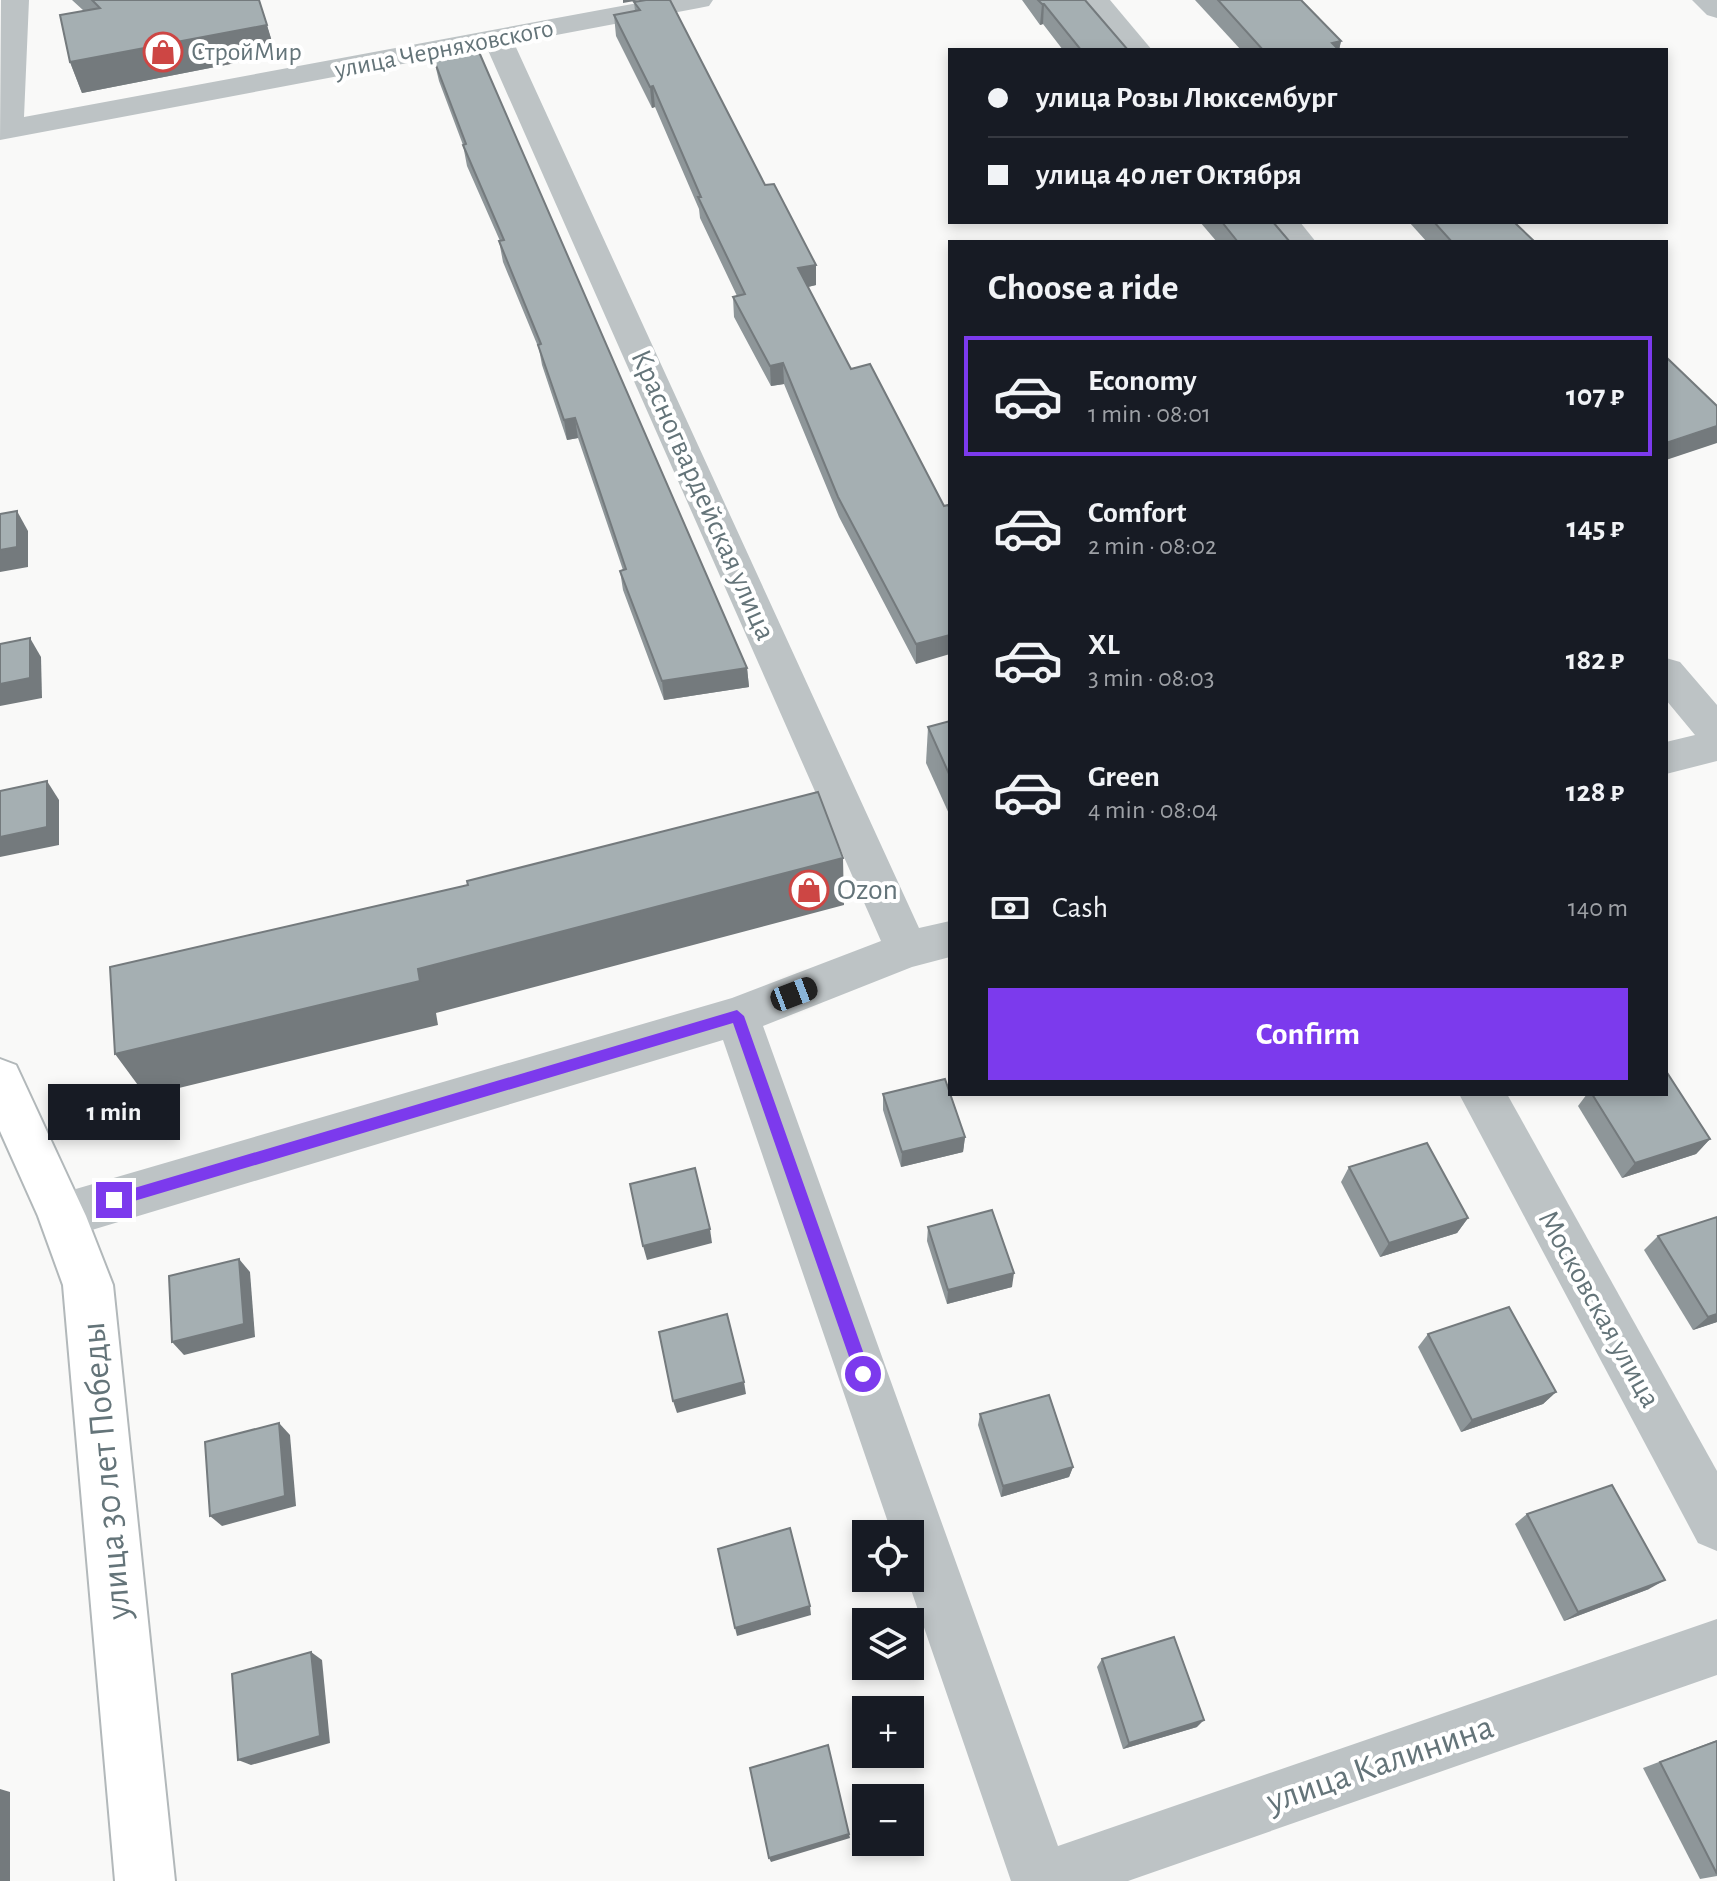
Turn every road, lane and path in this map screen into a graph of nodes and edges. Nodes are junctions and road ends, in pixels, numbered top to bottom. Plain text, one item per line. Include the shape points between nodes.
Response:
1 (15, 0) edge
2 (699, 0) edge
3 (1095, 0) edge
4 (1706, 0) edge
5 (1717, 9) edge
6 (498, 40) junction
7 (1135, 48) edge
8 (4, 130) edge
9 (1285, 224) edge
10 (1298, 240) edge
11 (1668, 675) edge
12 (1717, 733) edge
13 (1717, 745) edge
14 (1668, 757) edge
15 (928, 945) edge
16 (737, 1016) junction
17 (1, 1083) edge
18 (1483, 1096) edge
19 (62, 1216) junction
20 (1717, 1524) edge
21 (1717, 1647) edge
22 (145, 1881) edge
23 (1042, 1881) edge

1 - 8 street
2 - 6 street, улица Черняховского
3 - 7 street
4 - 5 street
6 - 8 street, улица Черняховского
6 - 15 street, Красногвардейская улица
9 - 10 street
11 - 12 street
13 - 14 street
15 - 16 street
16 - 19 street
16 - 23 street
17 - 19 main road, улица 30 лет Победы
18 - 20 street, Московская улица
19 - 22 main road, улица 30 лет Победы via 88,1285
21 - 23 street, улица Калинина

